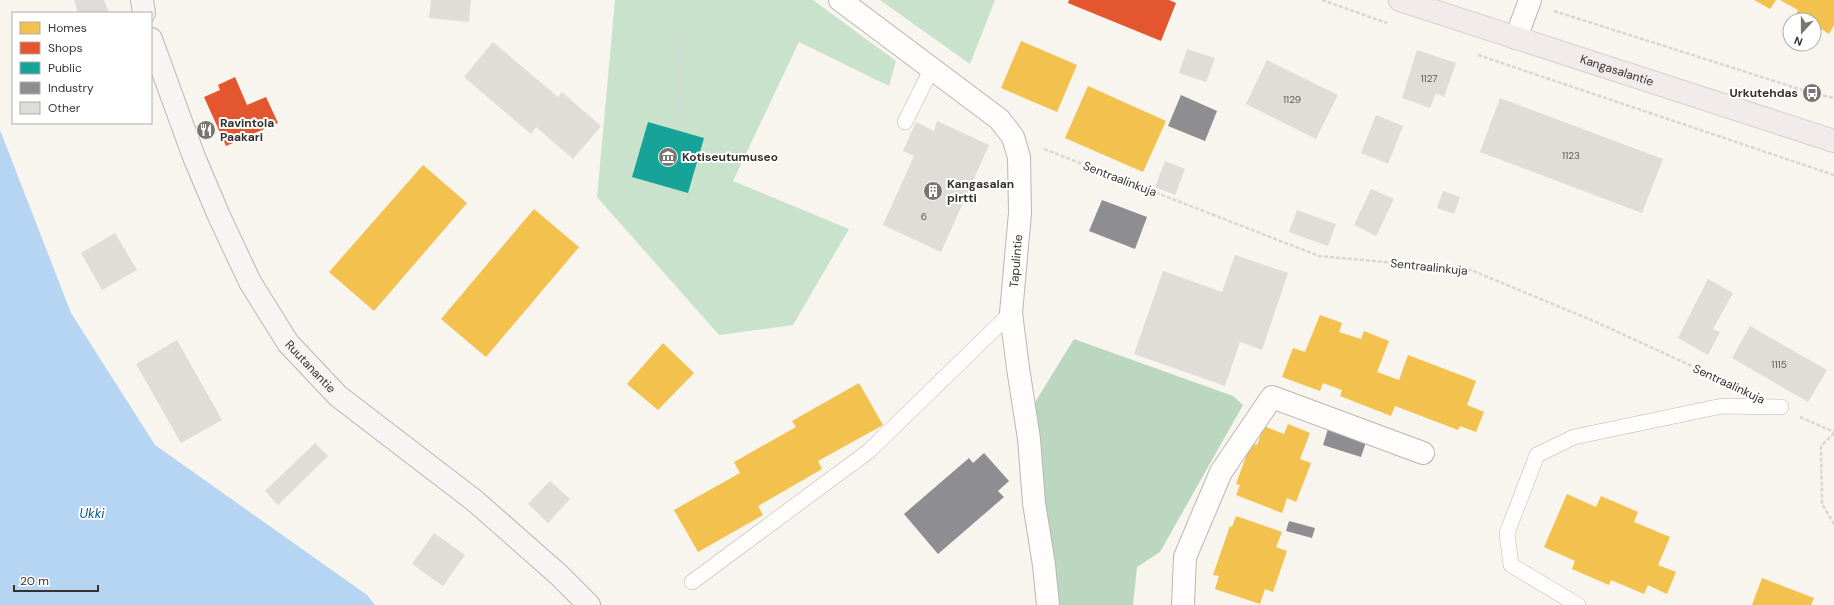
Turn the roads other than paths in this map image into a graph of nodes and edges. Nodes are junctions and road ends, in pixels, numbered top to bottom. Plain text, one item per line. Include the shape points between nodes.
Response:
1 (142, 0) edge
2 (840, 0) edge
3 (1400, 0) edge
4 (1529, 2) edge
5 (144, 12) edge
6 (1516, 38) junction
7 (152, 42) edge
8 (931, 70) junction
9 (905, 122) dead end
10 (1834, 140) edge
11 (1011, 313) junction
12 (1781, 408) road end
13 (1423, 453) dead end
14 (692, 582) dead end
15 (589, 605) edge
16 (1048, 605) edge
17 (1183, 605) edge
18 (1578, 605) edge

1 - 5 main road
2 - 8 street, Tapulintie
3 - 6 main road, Kangasalantie
4 - 6 street
6 - 10 main road, Kangasalantie
7 - 15 main road, Ruutanantie via 194,157 219,216 250,282 288,343 338,396 475,501
8 - 9 lane
8 - 11 street, Tapulintie via 999,119 1013,137 1019,157 1020,213
11 - 14 lane via 868,452
11 - 16 street, Tapulintie via 1029,439 1034,503
12 - 18 lane via 1722,406 1574,437 1537,455 1507,533 1511,565
13 - 17 street via 1272,396 1221,472 1185,557

